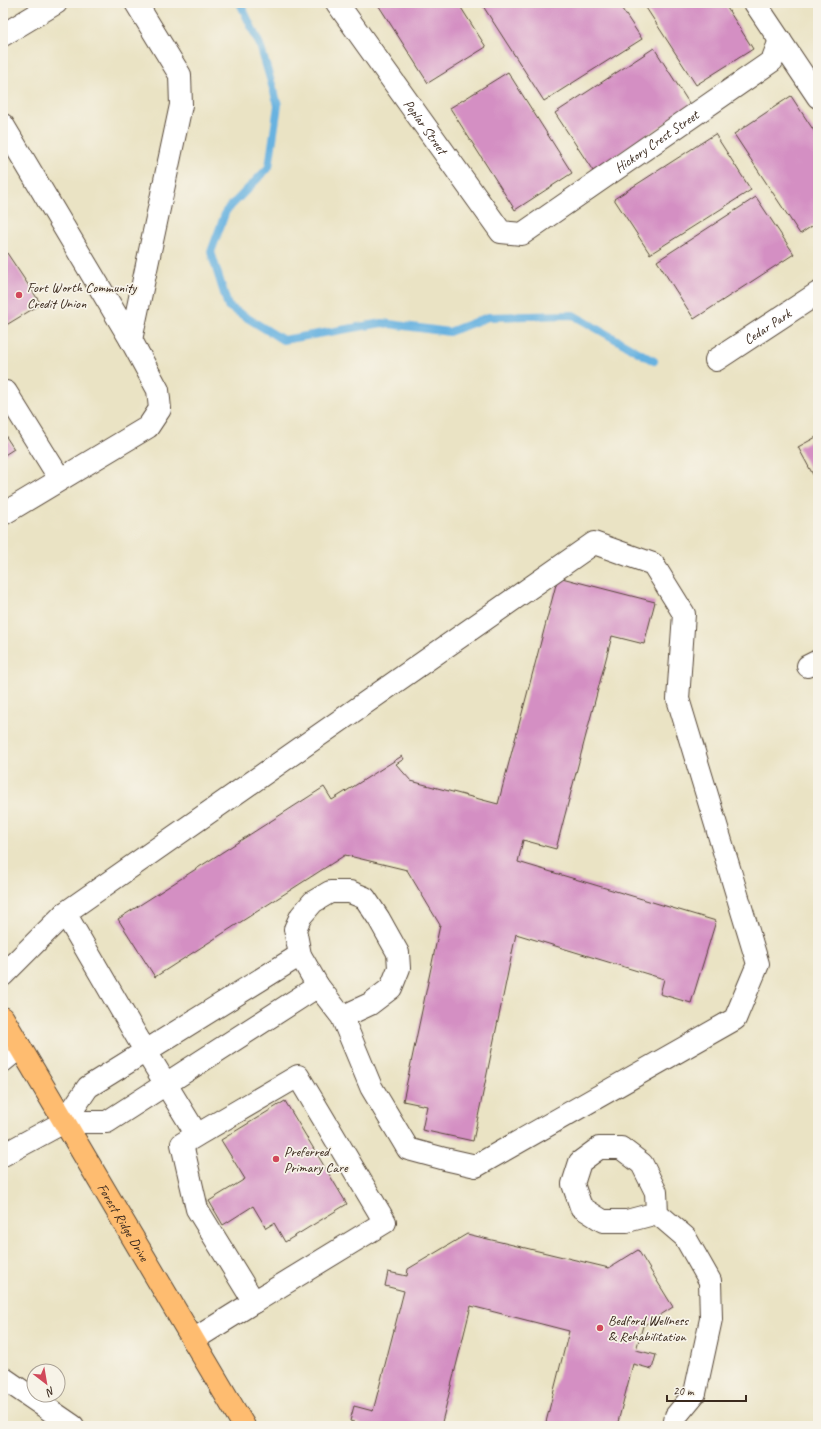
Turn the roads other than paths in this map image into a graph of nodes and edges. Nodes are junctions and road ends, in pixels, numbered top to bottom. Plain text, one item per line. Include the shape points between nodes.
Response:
1 (56, 3) edge
2 (136, 3) edge
3 (337, 3) edge
4 (755, 3) edge
5 (3, 35) edge
6 (780, 40) junction
7 (818, 97) edge
8 (3, 125) edge
9 (522, 234) joint
10 (818, 293) edge
11 (131, 340) junction
12 (716, 360) dead end
13 (3, 394) edge
14 (60, 479) junction
15 (3, 514) edge
16 (65, 913) junction
17 (300, 955) junction
18 (3, 975) edge
19 (318, 986) junction
20 (3, 1018) edge
21 (342, 1018) junction
22 (20, 1047) junction
23 (145, 1050) junction
24 (3, 1061) edge
25 (165, 1084) junction
26 (64, 1122) junction
27 (196, 1135) junction
28 (3, 1154) edge
29 (657, 1213) dead end
30 (254, 1302) junction
31 (193, 1340) junction
32 (3, 1378) edge
33 (73, 1426) edge
34 (244, 1426) edge
35 (674, 1426) edge

1 - 5 street
2 - 11 street via 180,75 181,105
3 - 9 street, Poplar Street via 501,232
4 - 6 street
6 - 7 street
6 - 9 street, Hickory Crest Street via 772,61
8 - 11 street
10 - 12 street, Cedar Park
11 - 14 street via 158,390 160,409 148,427
13 - 14 street via 6,392
14 - 15 street
16 - 18 street
16 - 21 street via 594,543 653,564 684,614 678,699 758,964 735,1019 476,1166 408,1149 371,1087
16 - 23 street
17 - 19 street
17 - 21 street via 295,929 301,916 313,902 330,892 350,892 365,898 398,953 399,968 391,988 370,1004
17 - 23 street
19 - 21 street
19 - 25 street
20 - 22 main road, Forest Ridge Drive
22 - 24 street
22 - 26 main road, Forest Ridge Drive
23 - 25 street
23 - 26 street via 88,1087
25 - 26 street via 107,1122
25 - 27 street
26 - 28 street
26 - 31 main road, Forest Ridge Drive
27 - 30 street via 182,1144 197,1209
27 - 30 street via 298,1076 385,1222
29 - 35 street via 685,1237 710,1281 711,1319 695,1393 676,1416
30 - 31 street
31 - 34 main road, Forest Ridge Drive
32 - 33 street

